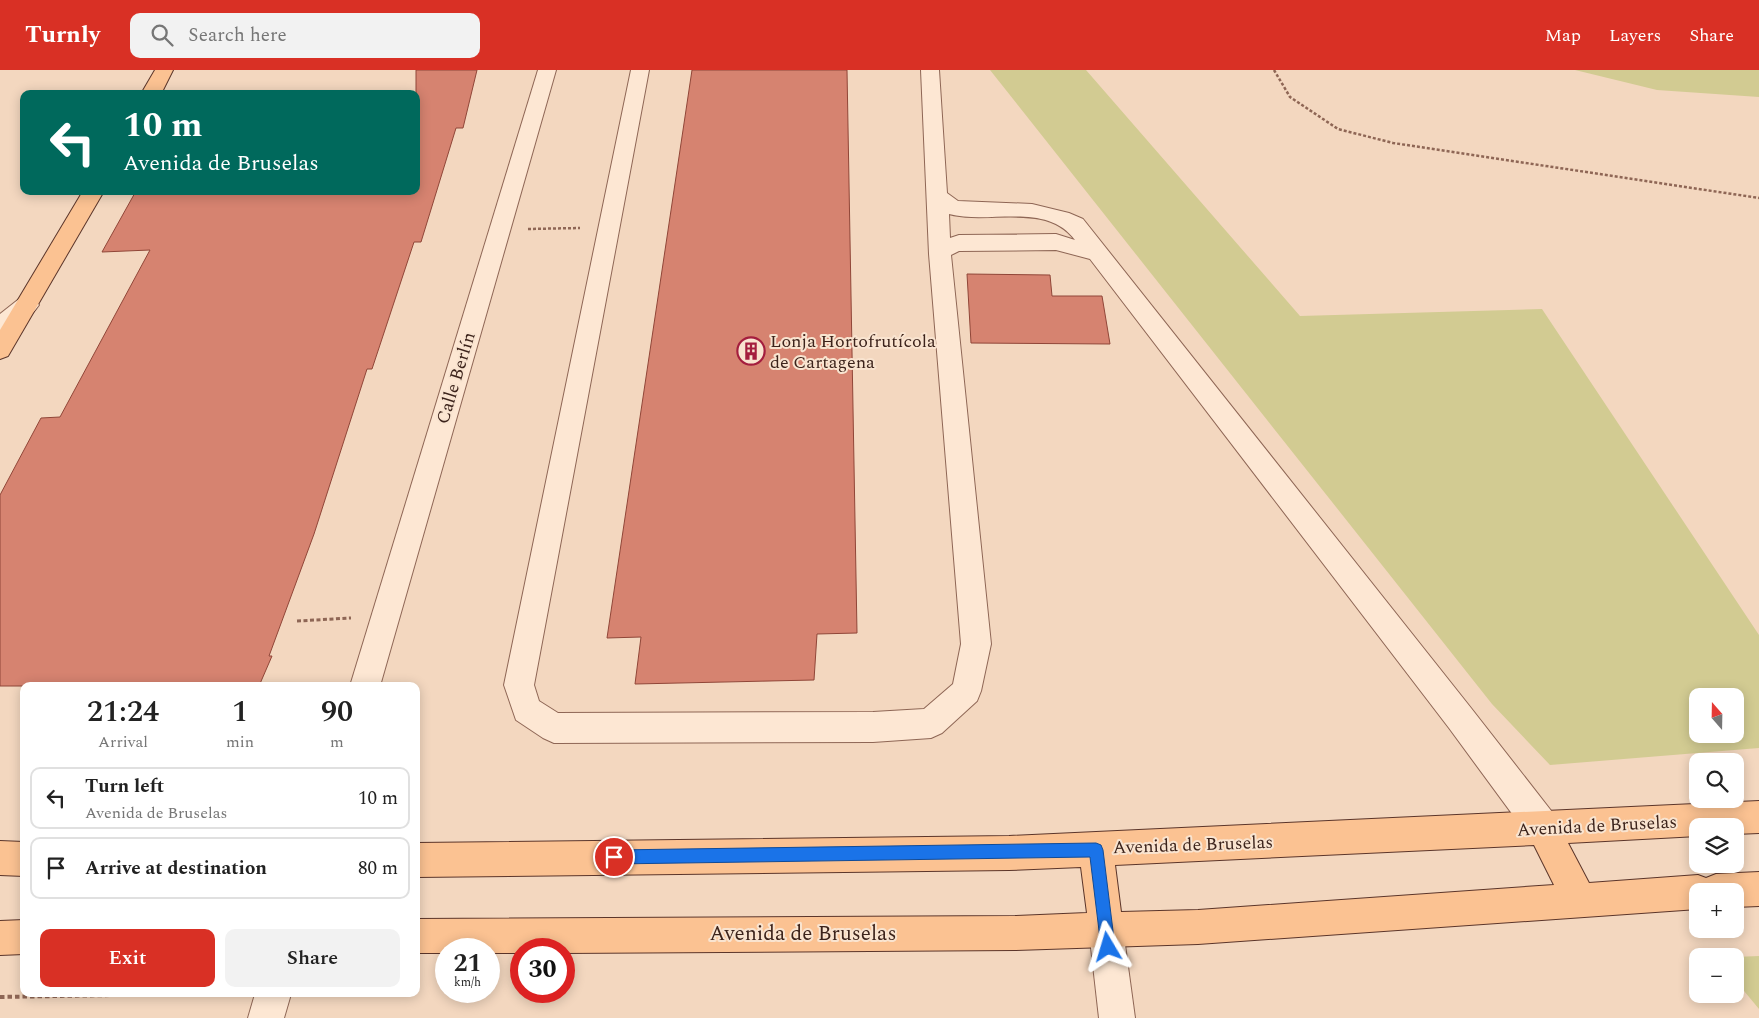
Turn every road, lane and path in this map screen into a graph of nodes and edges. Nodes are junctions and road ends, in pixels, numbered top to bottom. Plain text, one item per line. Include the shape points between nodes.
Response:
1 (157, 70) edge
2 (163, 70) edge
3 (547, 70) edge
4 (640, 70) edge
5 (930, 70) edge
6 (1274, 70) edge
7 (150, 90) edge
8 (151, 90) edge
9 (936, 194) junction
10 (92, 195) edge
11 (1759, 198) edge
12 (609, 227) junction
13 (500, 229) junction
14 (1006, 242) junction
15 (1091, 246) junction
16 (940, 254) junction
17 (1011, 266) dead end
18 (27, 305) junction
19 (0, 326) edge
20 (0, 350) edge
21 (385, 616) junction
22 (297, 621) dead end
23 (366, 682) edge
24 (1759, 817) edge
25 (1544, 829) junction
26 (1096, 850) junction
27 (0, 858) edge
28 (20, 858) edge
29 (420, 860) edge
30 (1759, 889) edge
31 (1744, 890) edge
32 (1689, 893) edge
33 (1579, 899) junction
34 (1106, 930) junction
35 (420, 936) edge
36 (0, 938) edge
37 (20, 938) edge
38 (0, 997) edge
39 (20, 997) edge
40 (272, 997) edge
41 (266, 1018) edge
42 (1117, 1018) edge

1 - 7 main road
2 - 8 main road
3 - 13 street, Calle Berlín
4 - 12 street
5 - 9 street
6 - 11 path via 1290,96 1338,129 1393,143
9 - 15 street via 954,208 1040,211 1060,216 1075,224
9 - 16 street
10 - 18 main road
12 - 13 path
12 - 16 street via 519,685 528,710 554,728 873,727 931,722 966,691 976,644
13 - 21 street, Calle Berlín
14 - 15 street
14 - 16 street via 959,243 945,247
14 - 17 street
15 - 25 street
18 - 19 street
18 - 20 main road
21 - 22 path
21 - 23 street, Calle Berlín
24 - 25 main road, Avenida de Bruselas
25 - 26 main road, Avenida de Bruselas
25 - 33 main road
26 - 29 main road, Avenida de Bruselas
26 - 34 main road
27 - 28 main road
30 - 31 main road
32 - 33 main road, Avenida de Bruselas
33 - 34 main road, Avenida de Bruselas via 1198,927
34 - 35 main road, Avenida de Bruselas
34 - 42 street
36 - 37 main road
38 - 39 path
40 - 41 street

